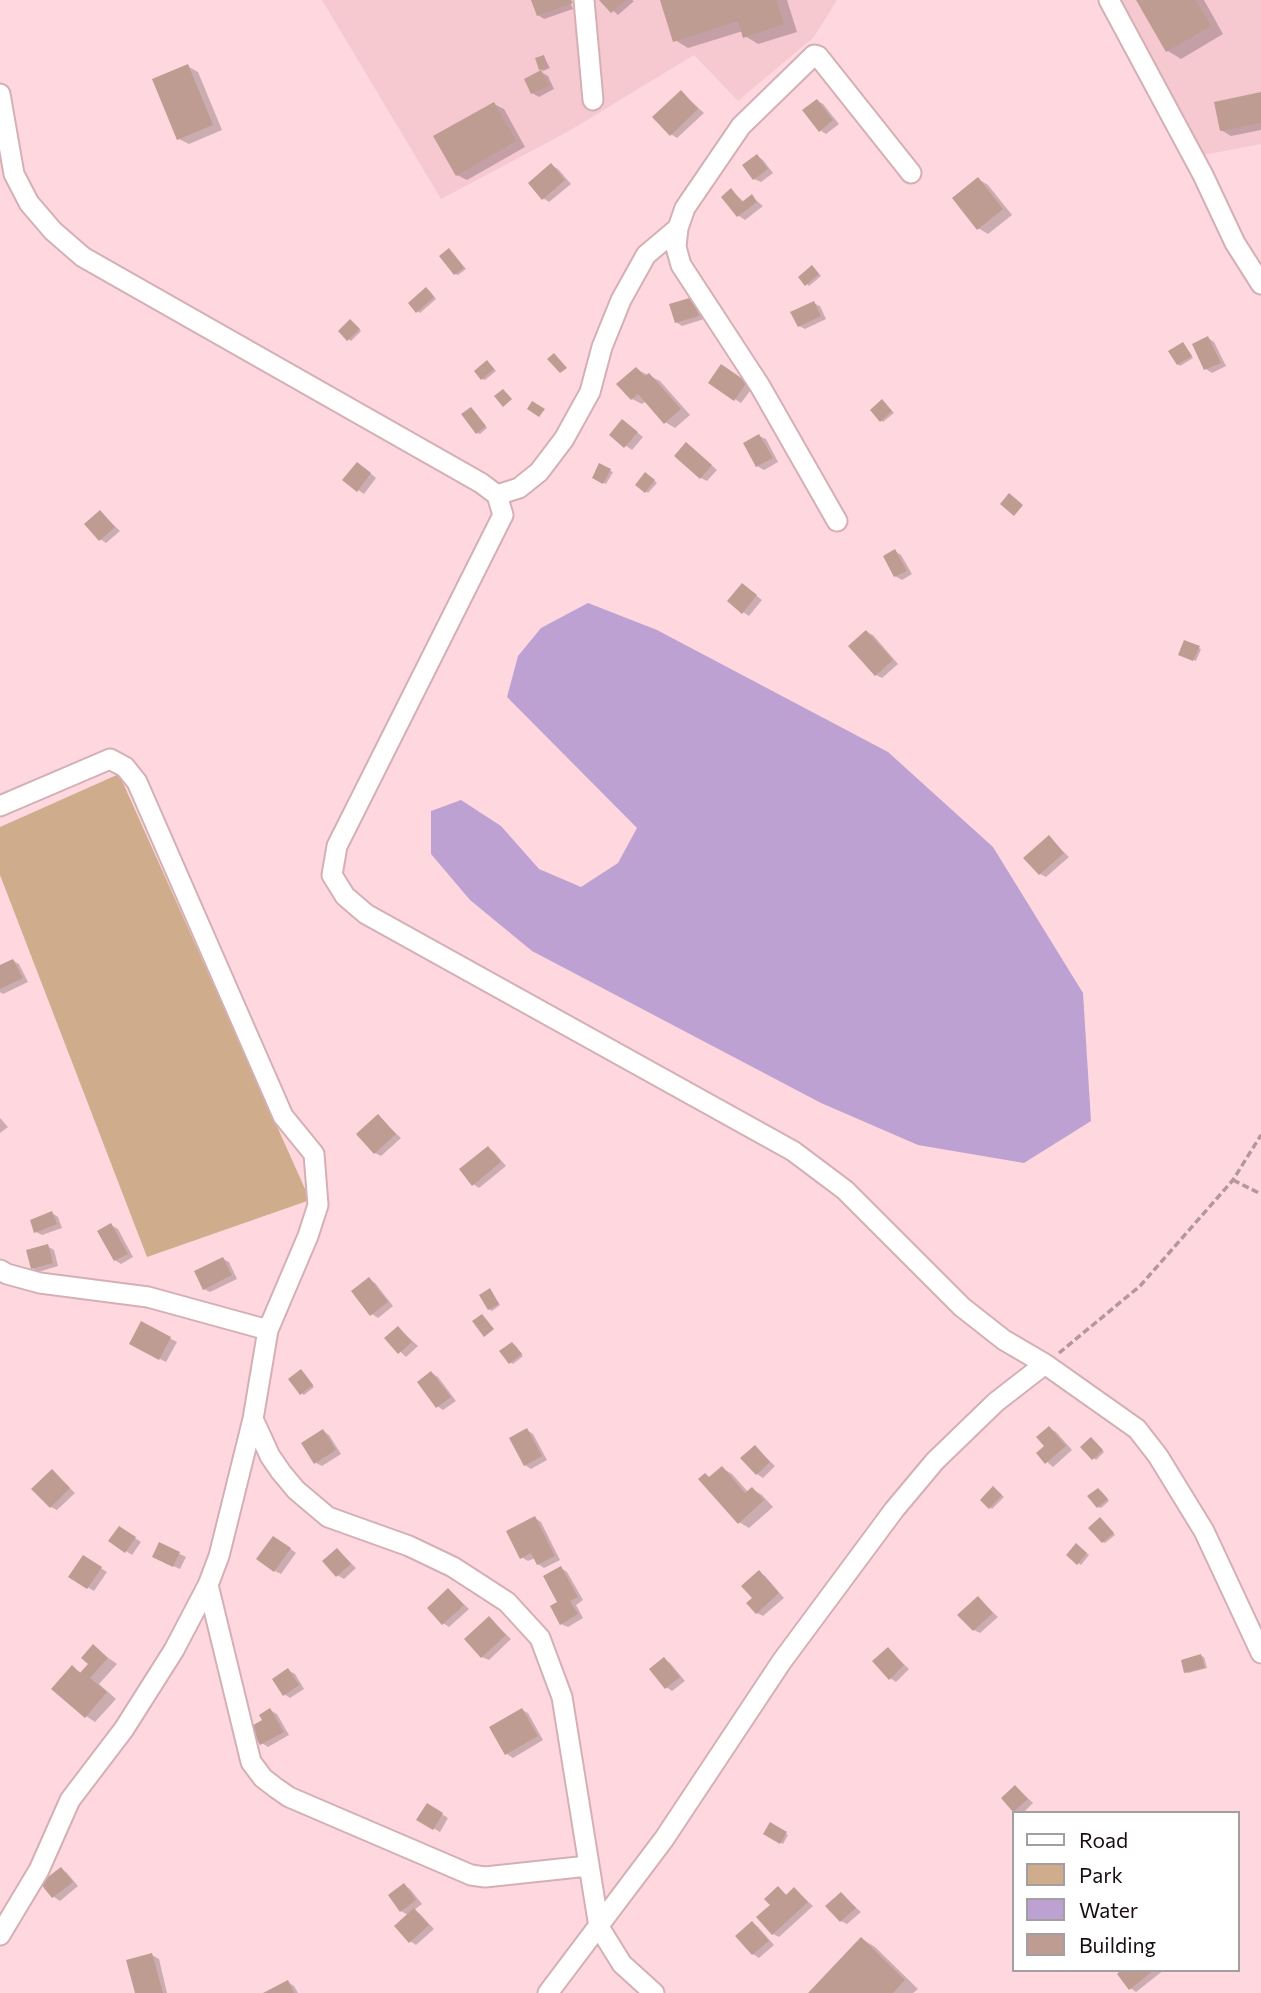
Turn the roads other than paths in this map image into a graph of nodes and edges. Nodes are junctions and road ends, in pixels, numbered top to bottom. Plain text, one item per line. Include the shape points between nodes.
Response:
1 (584, 0) edge
2 (1109, 0) edge
3 (0, 94) edge
4 (593, 100) dead end
5 (911, 173) dead end
6 (678, 228) junction
7 (1261, 284) edge
8 (497, 495) junction
9 (837, 521) dead end
10 (0, 806) edge
11 (0, 1270) edge
12 (268, 1330) junction
13 (1045, 1364) junction
14 (253, 1419) junction
15 (208, 1585) junction
16 (1261, 1653) edge
17 (588, 1866) junction
18 (599, 1927) junction
19 (0, 1935) edge
20 (548, 1993) edge
21 (654, 1993) edge

1 - 4 street
2 - 7 street via 1235,243
3 - 8 street via 14,174 29,203 83,257
5 - 6 street via 814,55 741,126 685,208
6 - 8 street via 646,254 621,300 590,392 564,439 539,472 519,488
6 - 9 street via 676,247 681,265 760,386
8 - 13 street via 503,515 337,846 332,875 366,914 793,1151 845,1190 962,1307
10 - 12 street via 110,759 125,767 137,782 283,1116 314,1154 318,1205
11 - 12 street via 40,1283 148,1297
12 - 14 street
13 - 16 street via 1137,1429 1158,1456 1204,1531
13 - 18 street via 996,1402 935,1461 894,1510 782,1661 664,1839
14 - 15 street
14 - 17 street via 281,1472 328,1517 410,1546 453,1567 507,1602 540,1638 562,1697
15 - 17 street via 251,1762 276,1788 471,1875
15 - 19 street via 124,1729 70,1800 39,1870
17 - 18 street
18 - 20 street
18 - 21 street via 622,1964

